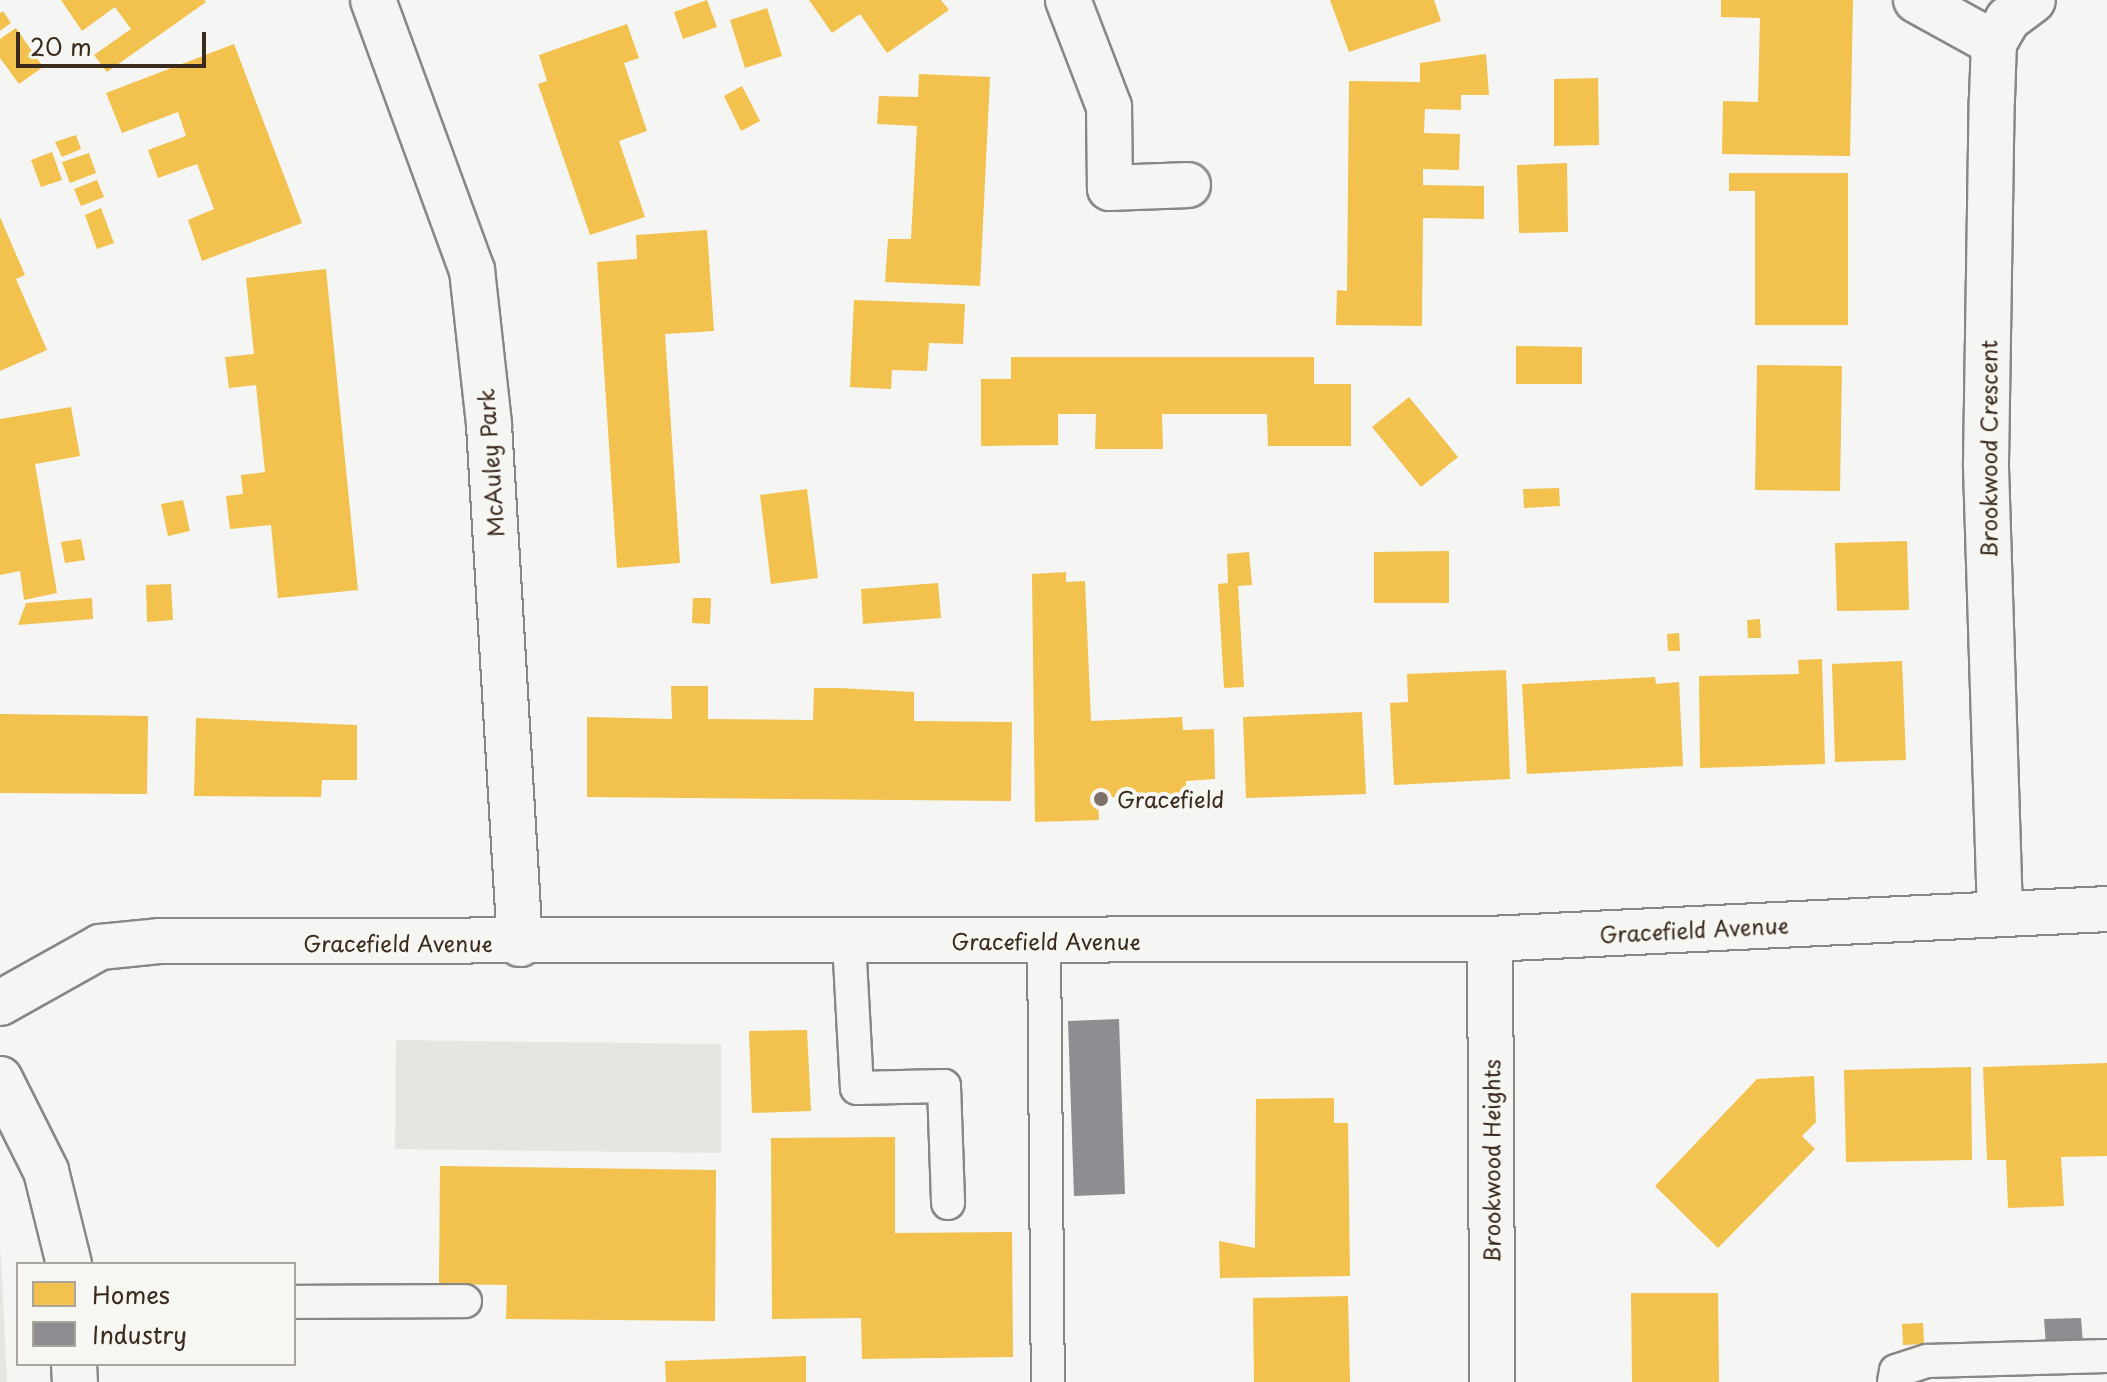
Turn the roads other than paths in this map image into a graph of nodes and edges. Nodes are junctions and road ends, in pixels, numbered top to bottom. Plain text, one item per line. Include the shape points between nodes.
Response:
1 (373, 0) edge
2 (1068, 0) edge
3 (1916, 0) edge
4 (2033, 0) edge
5 (1994, 43) junction
6 (1188, 185) dead end
7 (2107, 909) edge
8 (2000, 913) junction
9 (1490, 939) junction
10 (849, 941) junction
11 (1044, 941) junction
12 (520, 944) junction
13 (0, 1003) edge
14 (0, 1079) edge
15 (948, 1203) dead end
16 (69, 1262) edge
17 (465, 1301) dead end
18 (296, 1302) edge
19 (2107, 1356) edge
20 (1048, 1382) edge
21 (1492, 1382) edge
22 (1894, 1382) edge

1 - 12 street, McAuley Park via 472,270 489,425
2 - 6 street via 1109,107 1110,188
3 - 5 street
4 - 5 street via 2008,19
5 - 8 street, Brookwood Crescent via 1986,463
7 - 8 street, Gracefield Avenue
8 - 9 street, Gracefield Avenue
9 - 11 street, Gracefield Avenue
9 - 21 street, Brookwood Heights
10 - 11 street, Gracefield Avenue
10 - 12 street, Gracefield Avenue
10 - 15 lane via 857,1088 944,1086
11 - 20 lane
12 - 13 street, Gracefield Avenue via 159,941 100,947
14 - 16 street via 46,1171
17 - 18 lane
19 - 22 lane via 1927,1361 1896,1371

